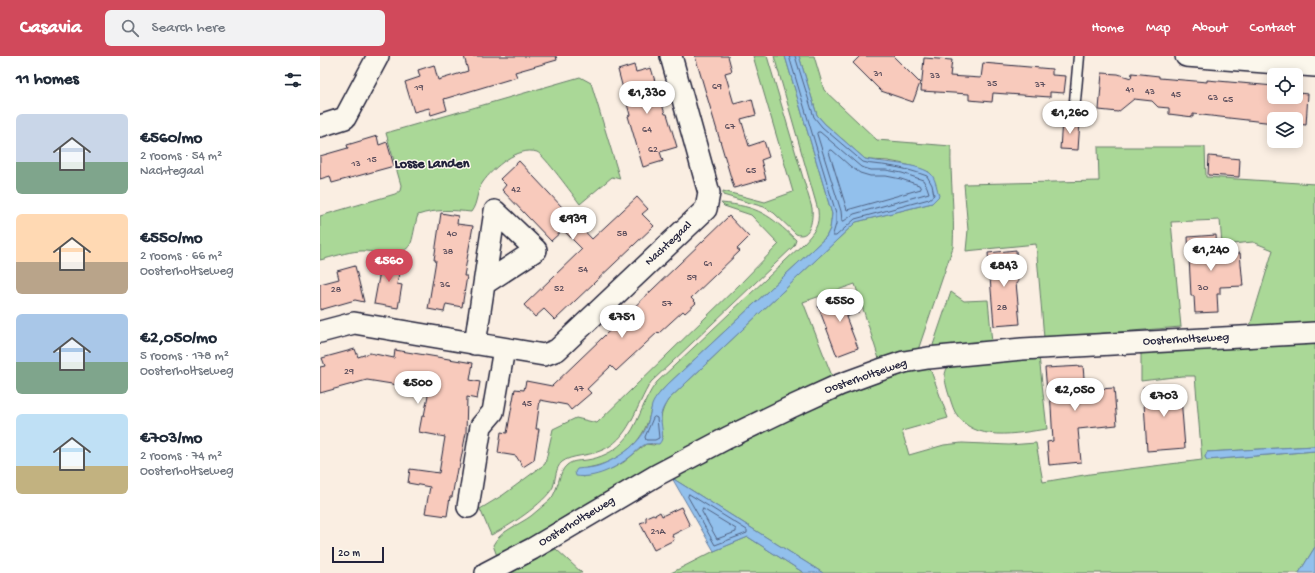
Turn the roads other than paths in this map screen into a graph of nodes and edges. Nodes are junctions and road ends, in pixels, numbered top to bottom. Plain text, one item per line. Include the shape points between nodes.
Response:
1 (378, 56) edge
2 (671, 56) edge
3 (1079, 56) edge
4 (1186, 56) edge
5 (1315, 66) edge
6 (1075, 101) dead end
7 (320, 126) edge
8 (484, 284) dead end
9 (320, 332) edge
10 (1315, 333) edge
11 (475, 344) junction
12 (504, 349) junction
13 (468, 507) dead end
14 (486, 573) edge

1 - 7 street via 345,118
2 - 12 street, Nachtegaal via 709,193 706,209 557,350 544,356
3 - 6 lane
4 - 5 street
8 - 11 street
9 - 11 street, Nachtegaal via 354,323
10 - 14 street, Oosterholtseweg via 1022,349 928,358 898,364 839,385 727,438
11 - 12 street, Nachtegaal
12 - 13 street via 493,412 481,426

